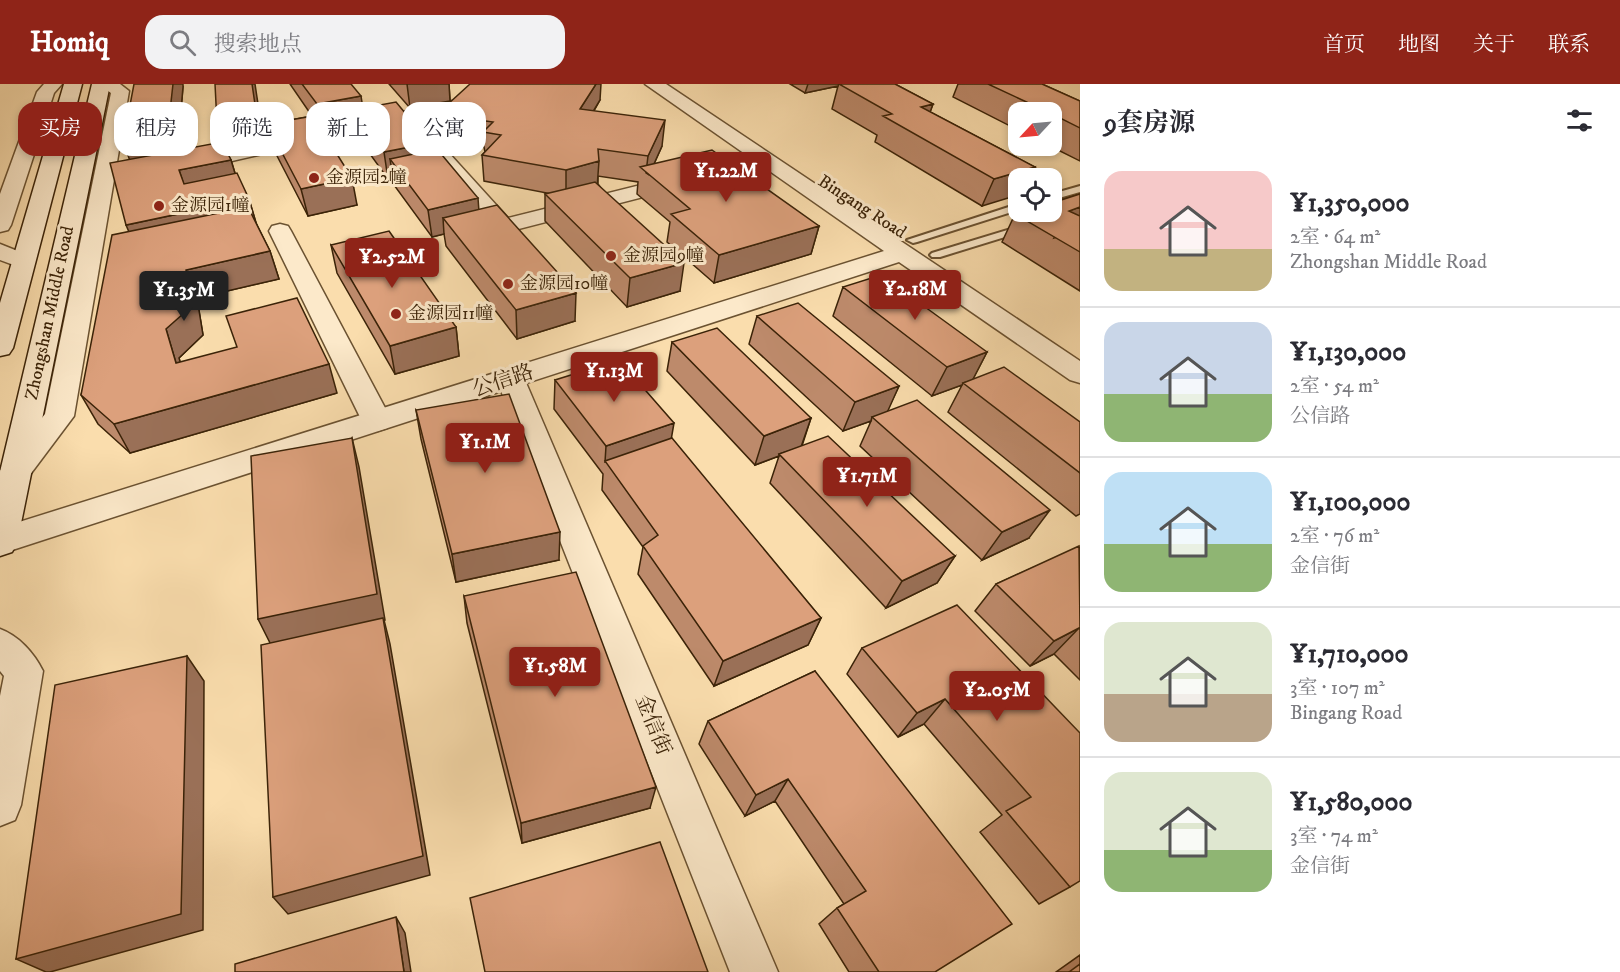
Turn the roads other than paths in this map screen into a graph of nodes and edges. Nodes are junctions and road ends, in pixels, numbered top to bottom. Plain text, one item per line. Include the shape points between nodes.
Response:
1 (53, 84) edge
2 (73, 84) edge
3 (101, 84) edge
4 (107, 84) edge
5 (553, 84) edge
6 (654, 84) edge
7 (674, 84) edge
8 (43, 102) edge
9 (68, 102) edge
10 (470, 102) edge
11 (103, 117) junction
12 (402, 117) edge
13 (24, 156) edge
14 (52, 156) edge
15 (441, 156) edge
16 (765, 160) junction
17 (166, 170) edge
18 (111, 183) junction
19 (1080, 189) edge
20 (76, 191) junction
21 (1062, 194) edge
22 (1008, 211) edge
23 (1, 220) edge
24 (1034, 224) edge
25 (280, 231) dead end
26 (66, 240) junction
27 (908, 247) junction
28 (0, 250) edge
29 (88, 253) junction
30 (936, 255) junction
31 (22, 261) junction
32 (0, 348) edge
33 (1080, 350) edge
34 (1080, 374) edge
35 (510, 378) junction
36 (377, 421) junction
37 (15, 472) junction
38 (0, 542) edge
39 (0, 645) edge
40 (0, 805) edge
41 (754, 972) edge

1 - 8 street
2 - 9 street, Zhongshan Middle Road
3 - 11 street, Zhongshan Middle Road
4 - 11 street via 120,91
5 - 10 street
6 - 16 street, Bingang Road
7 - 27 street, Bingang Road
11 - 18 street
11 - 20 street, Zhongshan Middle Road
12 - 17 street
13 - 23 street
14 - 31 street, Zhongshan Middle Road
15 - 16 street via 503,226
16 - 27 street, Bingang Road
18 - 20 street
18 - 29 street
19 - 21 lane
20 - 26 street, Zhongshan Middle Road
22 - 27 lane
24 - 30 lane
25 - 36 street
26 - 29 street
26 - 37 street, Zhongshan Middle Road
27 - 30 street, Bingang Road
27 - 34 street, Bingang Road
27 - 35 street, 公信路
28 - 31 street
29 - 37 street via 59,416
30 - 33 street, Bingang Road
31 - 32 street, Zhongshan Middle Road
35 - 36 street, 公信路
35 - 41 street, 金信街
36 - 38 street, 公信路
37 - 38 street, Zhongshan Middle Road
39 - 40 street via 24,671

